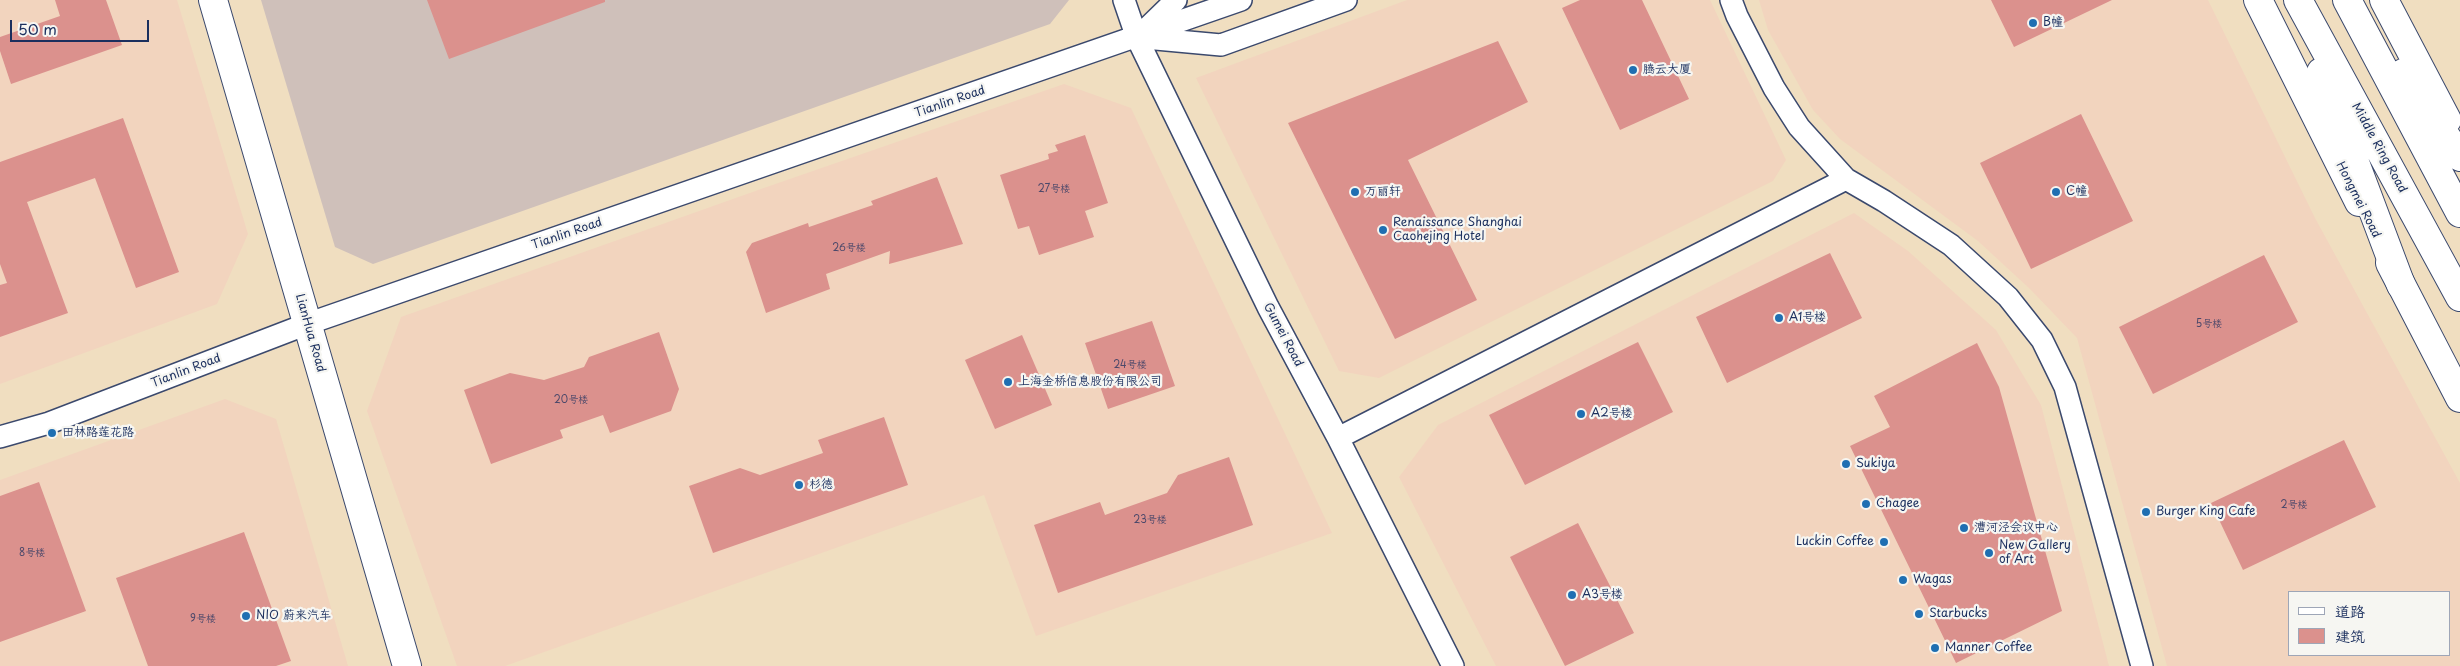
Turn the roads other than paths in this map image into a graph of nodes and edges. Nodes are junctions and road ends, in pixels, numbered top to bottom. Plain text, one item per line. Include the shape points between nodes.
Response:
1 (213, 0) edge
2 (1124, 0) edge
3 (1176, 0) edge
4 (1241, 0) edge
5 (1346, 0) edge
6 (1731, 0) edge
7 (2258, 0) edge
8 (2296, 0) edge
9 (2347, 0) edge
10 (2353, 0) edge
11 (2384, 0) edge
12 (1137, 38) junction
13 (2460, 146) edge
14 (2460, 157) edge
15 (1846, 179) junction
16 (2460, 213) edge
17 (2401, 285) junction
18 (2460, 297) edge
19 (307, 324) junction
20 (2460, 398) edge
21 (0, 437) edge
22 (1338, 438) junction
23 (407, 666) edge
24 (1453, 666) edge
25 (2142, 666) edge

1 - 19 main road, LianHua Road
2 - 12 street, Gumei Road
3 - 12 street, Tianlin Road
4 - 12 street, Tianlin Road
5 - 12 street, Tianlin Road via 1221,45
6 - 15 street via 1774,88 1799,127
7 - 17 main road, Hongmei Road
8 - 17 main road
8 - 18 main road, Middle Ring Road
9 - 16 main road
10 - 14 main road
11 - 13 main road
12 - 19 street, Tianlin Road
12 - 22 street, Gumei Road via 1268,308
15 - 22 street
15 - 25 street via 1950,245 2008,297 2042,340 2065,387
17 - 20 main road, Hongmei Road
19 - 21 street, Tianlin Road via 49,423
19 - 23 main road, LianHua Road
22 - 24 street, Gumei Road

